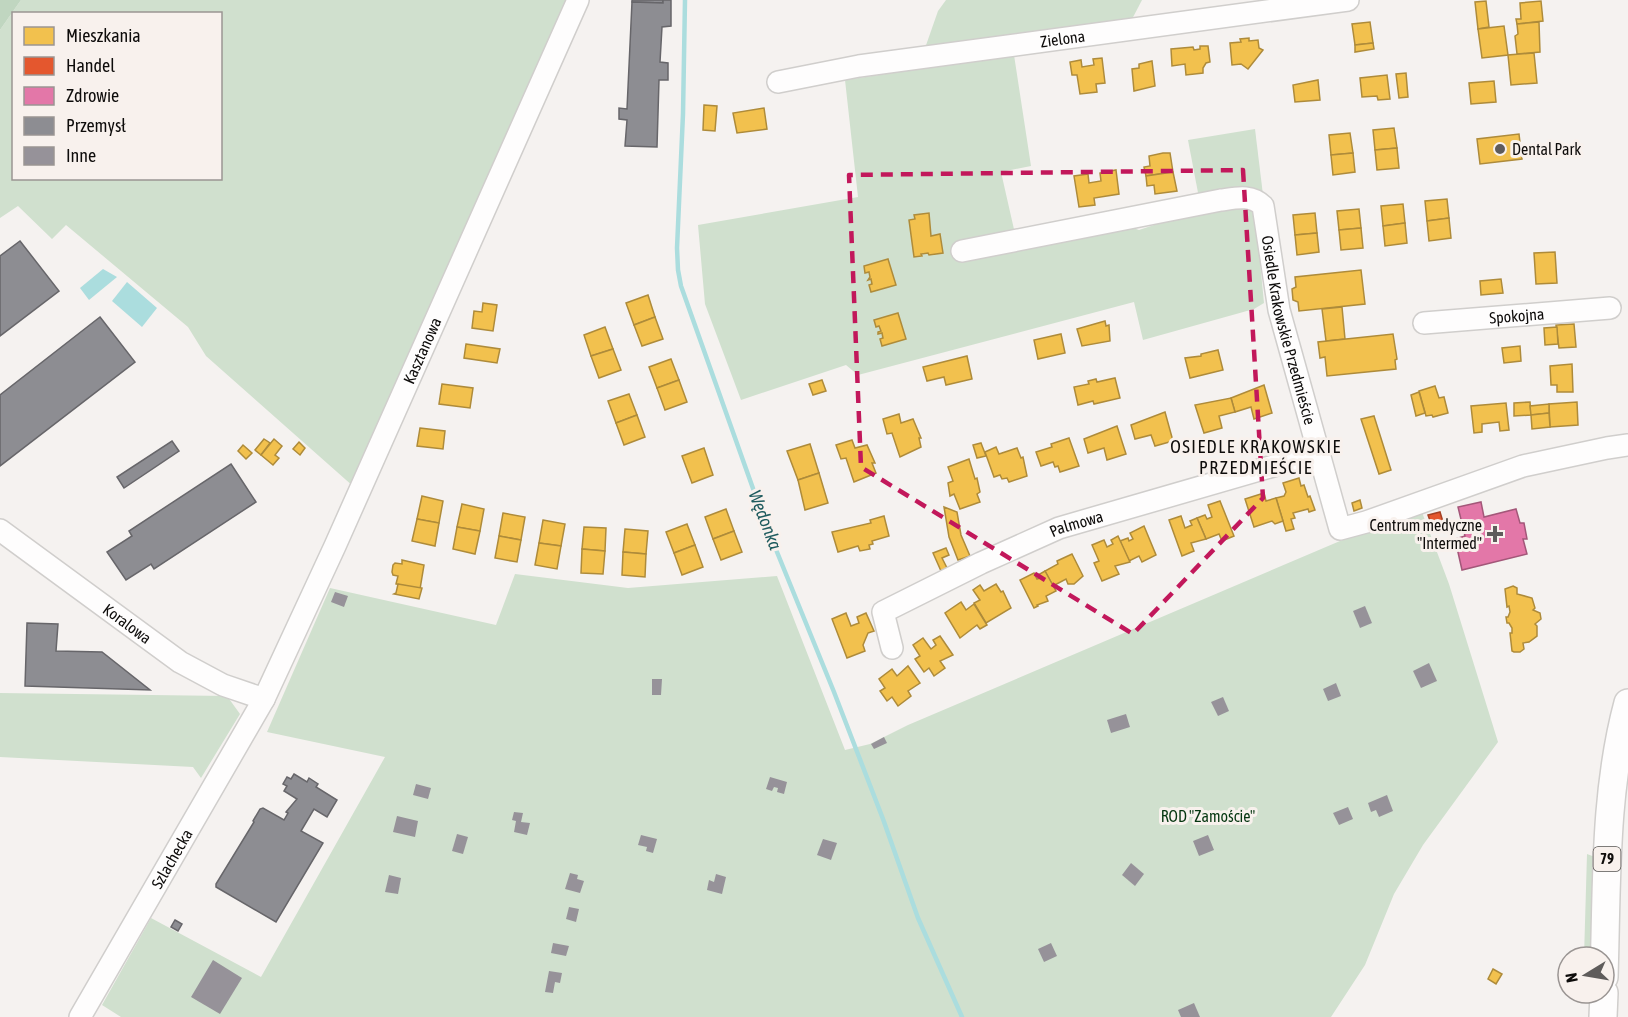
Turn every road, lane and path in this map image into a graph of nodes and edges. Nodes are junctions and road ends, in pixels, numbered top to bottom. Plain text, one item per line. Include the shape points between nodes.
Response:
1 (578, 0) edge
2 (1348, 0) edge
3 (778, 81) dead end
4 (962, 252) dead end
5 (1610, 308) dead end
6 (1424, 324) dead end
7 (1628, 446) edge
8 (1318, 453) junction
9 (0, 530) edge
10 (892, 648) dead end
11 (264, 699) junction
12 (1628, 703) edge
13 (1605, 945) edge
14 (80, 1017) edge

1 - 11 street, Kasztanowa
2 - 3 street, Zielona via 859,66
4 - 8 street, Osiedle Krakowskie Przedmieście via 1221,200 1257,200 1263,206 1279,310
5 - 6 street, Spokojna
7 - 8 street, Osiedle Krakowskie Przedmieście via 1523,466 1340,529
8 - 10 street, Palmowa via 1059,528 981,562 883,612
9 - 11 street, Koralowa via 180,662
11 - 14 street, Szlachecka
12 - 13 main road, 79 via 1613,777

